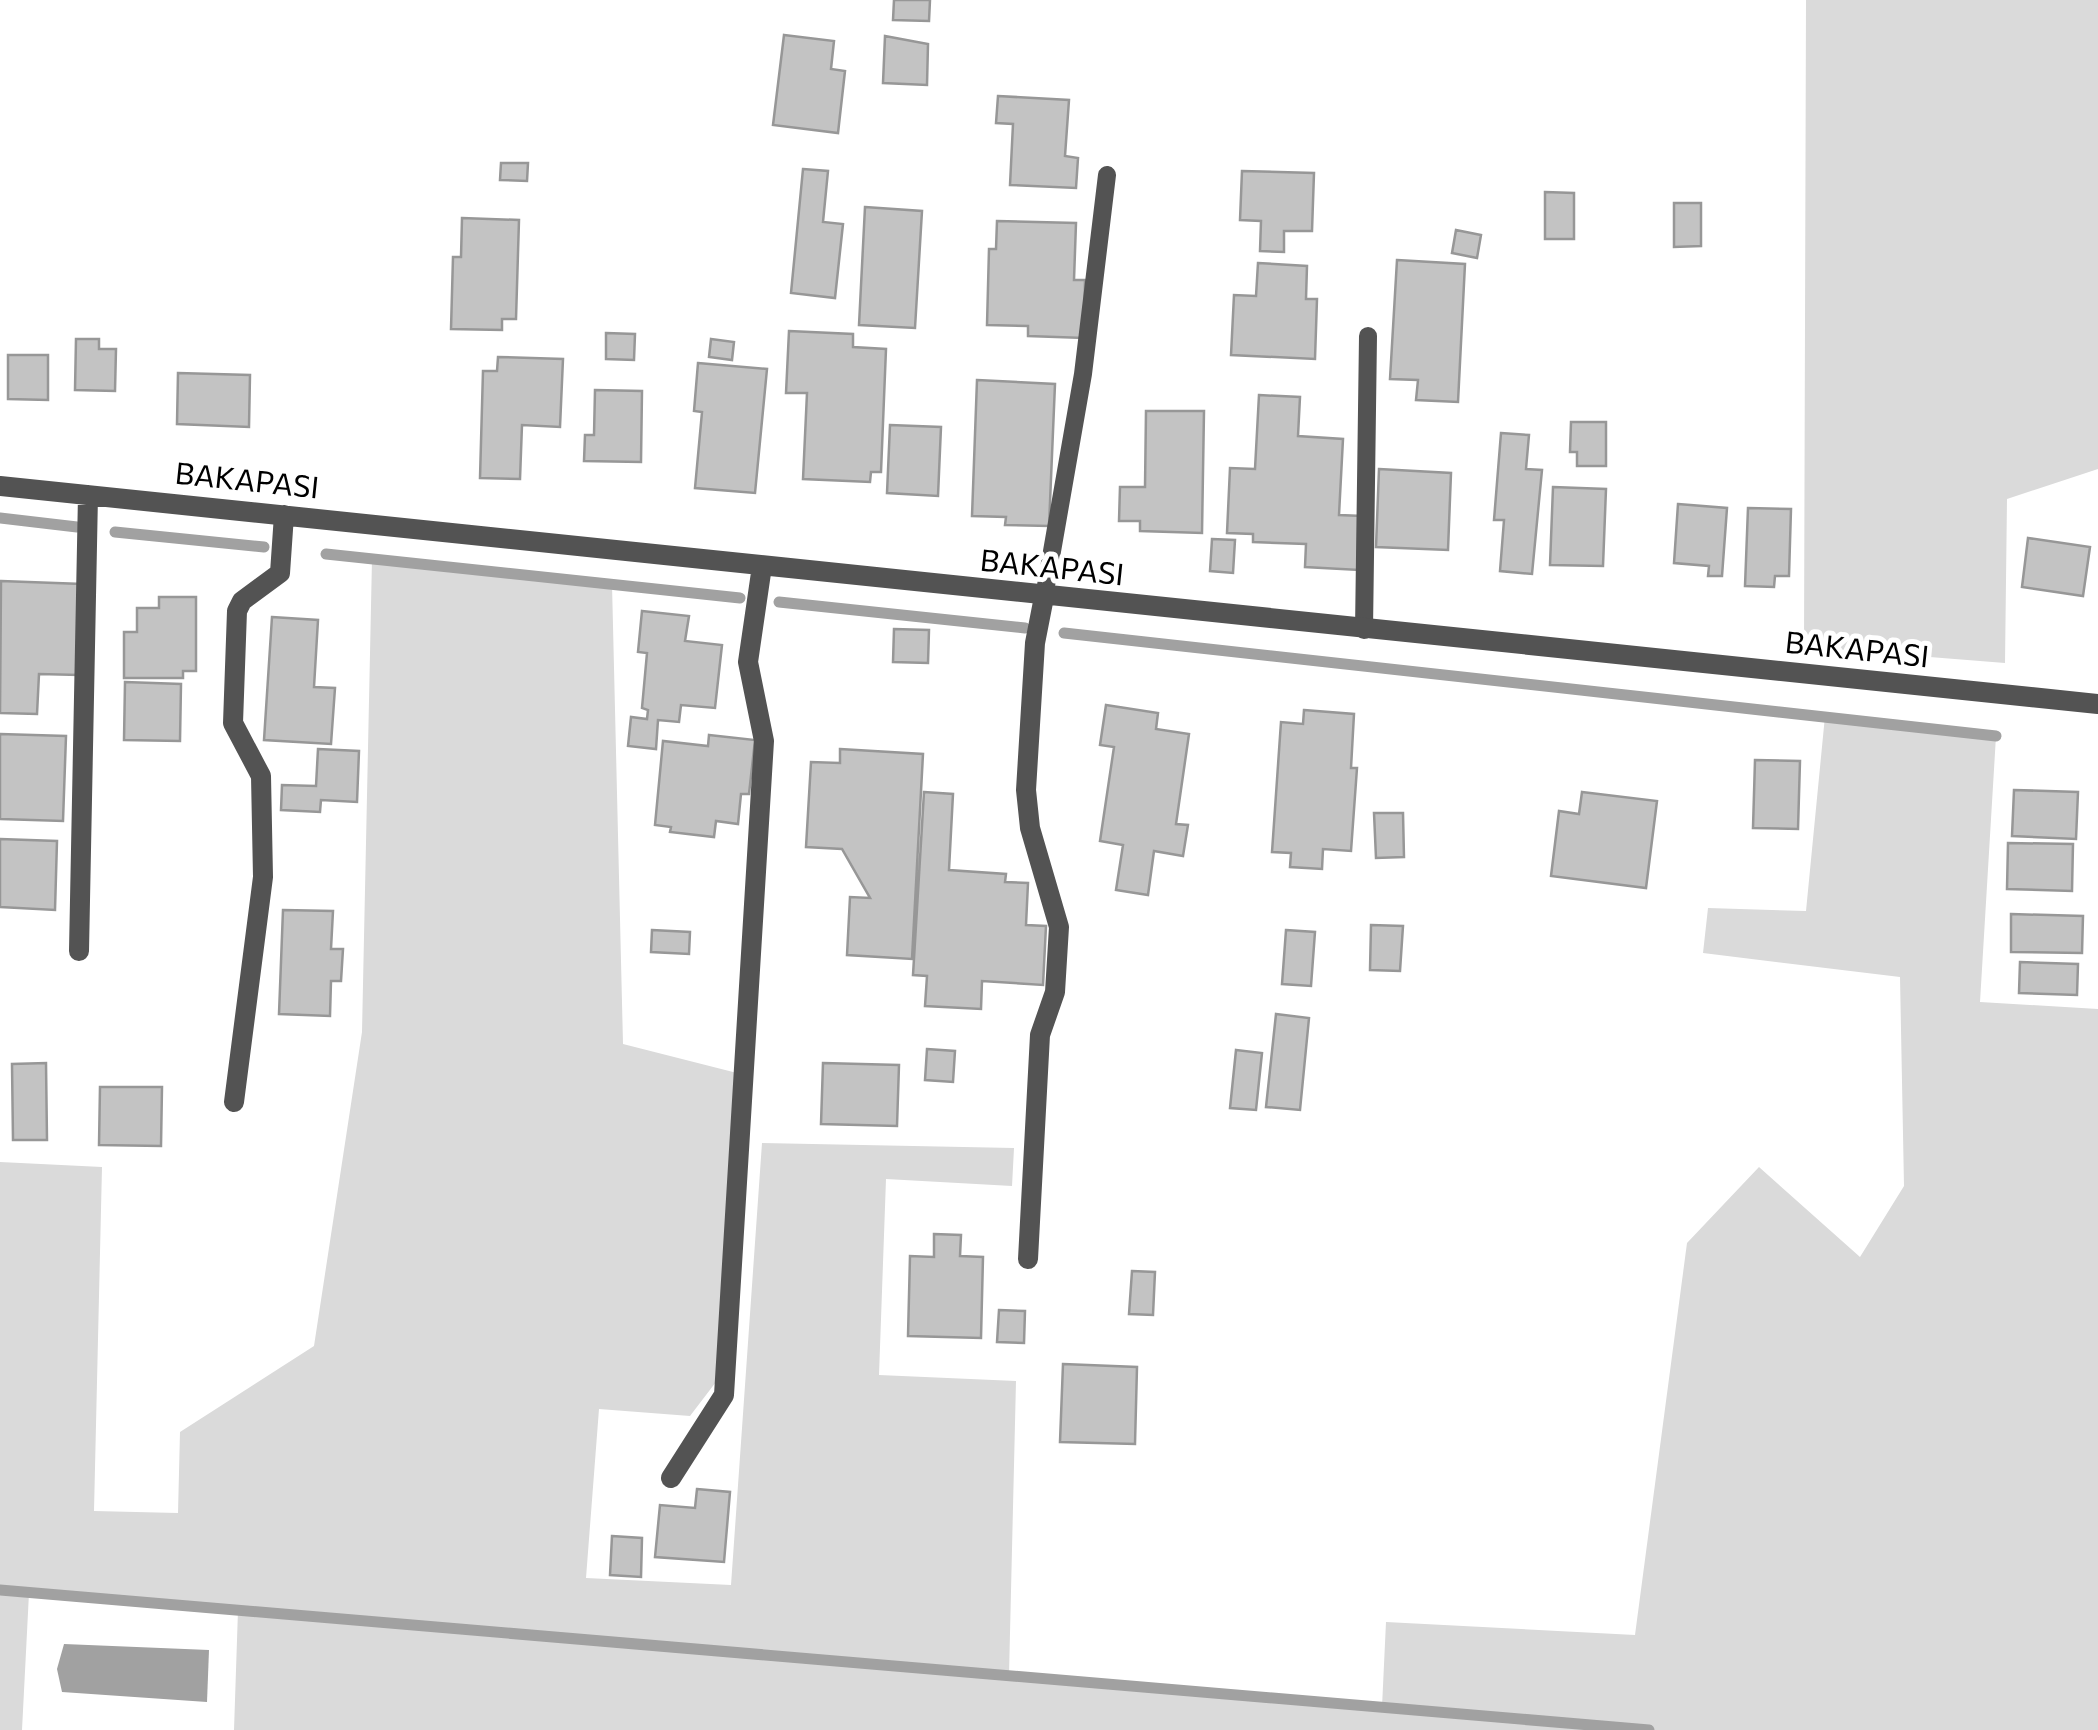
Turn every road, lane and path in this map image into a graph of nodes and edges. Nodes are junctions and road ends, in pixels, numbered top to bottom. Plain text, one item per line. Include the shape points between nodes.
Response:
1 (1106, 175) dead end
2 (1368, 336) dead end
3 (0, 486) edge
4 (88, 495) junction
5 (284, 515) junction
6 (762, 566) junction
7 (1044, 597) junction
8 (1364, 630) junction
9 (2098, 704) edge
10 (79, 951) dead end
11 (234, 1102) dead end
12 (1028, 1259) dead end
13 (671, 1478) dead end

1 - 7 lane via 1082,374
2 - 8 lane
3 - 4 street, BAKAPASI
4 - 5 street, BAKAPASI
4 - 10 street
5 - 6 street, BAKAPASI
5 - 11 street via 280,572 238,611 233,723 262,776 263,877
6 - 7 street, BAKAPASI
6 - 13 street via 748,662 764,741 724,1395
7 - 8 street, BAKAPASI
7 - 12 street via 1034,642 1026,790 1058,927 1056,992 1040,1035
8 - 9 street, BAKAPASI

